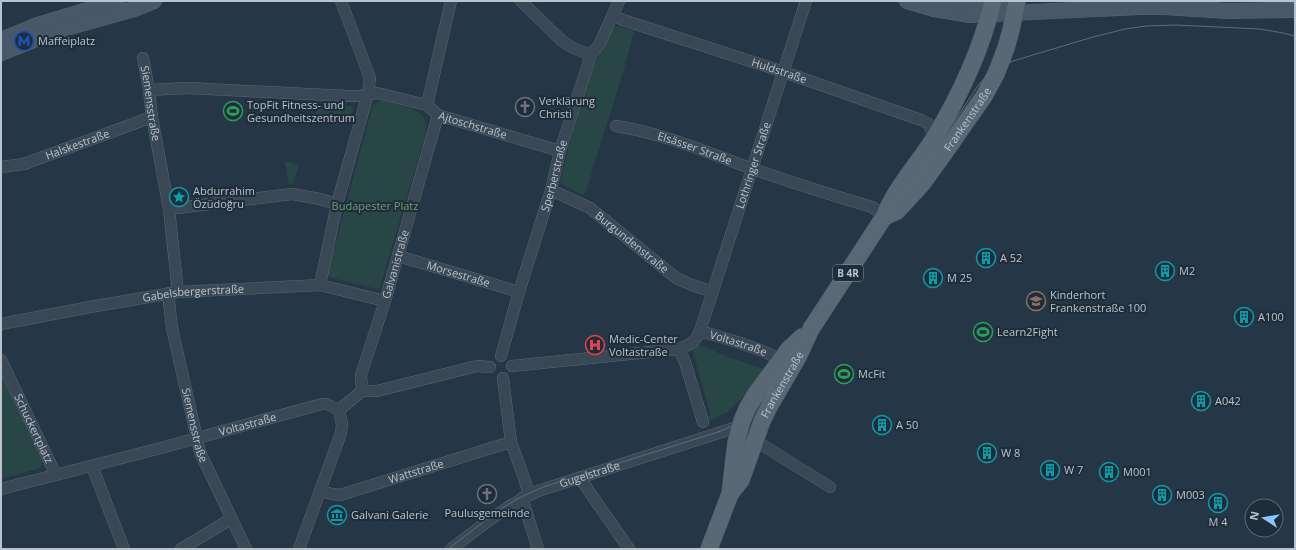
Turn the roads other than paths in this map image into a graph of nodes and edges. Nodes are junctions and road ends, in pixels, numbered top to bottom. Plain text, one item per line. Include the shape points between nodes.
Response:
1 (117, 1) edge
2 (154, 1) edge
3 (341, 1) edge
4 (450, 1) edge
5 (521, 1) edge
6 (619, 1) edge
7 (806, 1) edge
8 (907, 1) edge
9 (950, 1) edge
10 (1269, 1) edge
11 (1280, 1) edge
12 (994, 4) edge
13 (1016, 6) edge
14 (1295, 10) edge
15 (613, 16) junction
16 (1, 40) edge
17 (1, 52) edge
18 (591, 54) junction
19 (143, 58) dead end
20 (784, 72) junction
21 (149, 90) junction
22 (368, 94) junction
23 (427, 105) junction
24 (438, 115) junction
25 (152, 117) junction
26 (616, 126) dead end
27 (934, 138) junction
28 (560, 151) junction
29 (1, 167) edge
30 (752, 169) junction
31 (551, 190) junction
32 (337, 204) junction
33 (169, 209) junction
34 (884, 217) junction
35 (398, 256) junction
36 (320, 285) junction
37 (519, 292) junction
38 (713, 292) junction
39 (173, 293) junction
40 (385, 301) junction
41 (1, 324) edge
42 (700, 331) junction
43 (680, 349) junction
44 (501, 356) junction
45 (1, 360) edge
46 (512, 366) junction
47 (785, 366) junction
48 (490, 367) junction
49 (503, 378) junction
50 (362, 391) junction
51 (339, 410) junction
52 (703, 422) dead end
53 (740, 427) junction
54 (198, 439) junction
55 (756, 441) junction
56 (511, 442) junction
57 (92, 466) junction
58 (56, 475) junction
59 (580, 478) junction
60 (830, 487) dead end
61 (1, 489) edge
62 (321, 491) junction
63 (730, 494) junction
64 (525, 497) junction
65 (231, 519) junction
66 (124, 549) edge
67 (181, 549) edge
68 (246, 549) edge
69 (299, 549) edge
70 (451, 549) edge
71 (538, 549) edge
72 (629, 549) edge
73 (709, 549) edge

1 - 16 main road
2 - 17 main road via 58,30
3 - 22 street via 370,78
4 - 23 street
5 - 18 street via 562,41
6 - 15 street, Sperberstraße
7 - 20 street, Lothringer Straße
8 - 12 main road via 958,13
9 - 12 main road
10 - 11 main road
12 - 13 main road
12 - 27 main road, Frankenstraße / B 4R via 964,85
13 - 14 main road
13 - 34 main road, Frankenstraße / B 4R via 1002,60 979,104 922,184 897,211
15 - 18 street, Sperberstraße via 600,43
15 - 20 street, Huldstraße
18 - 28 street, Sperberstraße
19 - 21 street, Siemensstraße
20 - 27 street, Huldstraße via 924,121 930,127
20 - 30 street, Lothringer Straße
21 - 22 street, Ajtoschstraße via 188,88 348,96
21 - 25 street, Siemensstraße
22 - 23 street, Ajtoschstraße via 377,93
22 - 32 street
23 - 24 street, Ajtoschstraße
24 - 28 street, Ajtoschstraße
24 - 35 street, Galvanistraße
25 - 29 street, Halskestraße via 24,164
25 - 33 street, Siemensstraße
26 - 30 street, Elsässer Straße via 636,129
27 - 34 main road, Frankenstraße / B 4R via 889,205
28 - 31 street, Sperberstraße
30 - 34 street, Elsässer Straße via 872,207
30 - 38 street, Lothringer Straße
31 - 37 street, Sperberstraße
31 - 38 street, Burgundenstraße via 590,208 676,278
32 - 33 street via 292,194
32 - 36 street
33 - 39 street, Siemensstraße
34 - 47 main road, Frankenstraße / B 4R via 811,329 789,350
35 - 37 street, Morsestraße
35 - 40 street, Galvanistraße
36 - 39 street, Gabelsbergerstraße
36 - 40 street, Gabelsbergerstraße
37 - 44 street, Sperberstraße
38 - 42 street, Lothringer Straße
39 - 41 street, Gabelsbergerstraße
39 - 54 street, Siemensstraße via 172,328
40 - 50 street, Galvanistraße via 361,375
42 - 43 street, Voltastraße via 692,344
42 - 47 street, Voltastraße via 770,354
43 - 46 street, Voltastraße
43 - 52 street
44 - 46 street via 506,357
44 - 48 street via 496,357
45 - 58 street, Schuckertplatz
46 - 49 street via 508,376
47 - 53 main road, Frankenstraße / B 4R via 752,400
47 - 55 main road, Frankenstraße / B 4R
48 - 49 street via 495,377
48 - 50 street via 477,366 377,391
49 - 56 street
50 - 51 street
51 - 54 street, Voltastraße via 322,404
51 - 62 street via 341,433
53 - 55 street
53 - 59 street, Gugelstraße
53 - 63 main road, Frankenstraße / B 4R
54 - 57 street, Voltastraße
54 - 65 street, Siemensstraße via 200,452
55 - 60 street
55 - 63 main road, Frankenstraße / B 4R via 741,480
56 - 62 street, Wattstraße via 340,495
56 - 64 street via 525,481
57 - 58 street, Voltastraße
57 - 66 street
58 - 61 street, Voltastraße
59 - 64 street, Gugelstraße
59 - 72 street
62 - 69 street
63 - 73 main road, Frankenstraße / B 4R
64 - 70 street, Gugelstraße via 500,512
64 - 71 street
65 - 67 street
65 - 68 street, Siemensstraße

